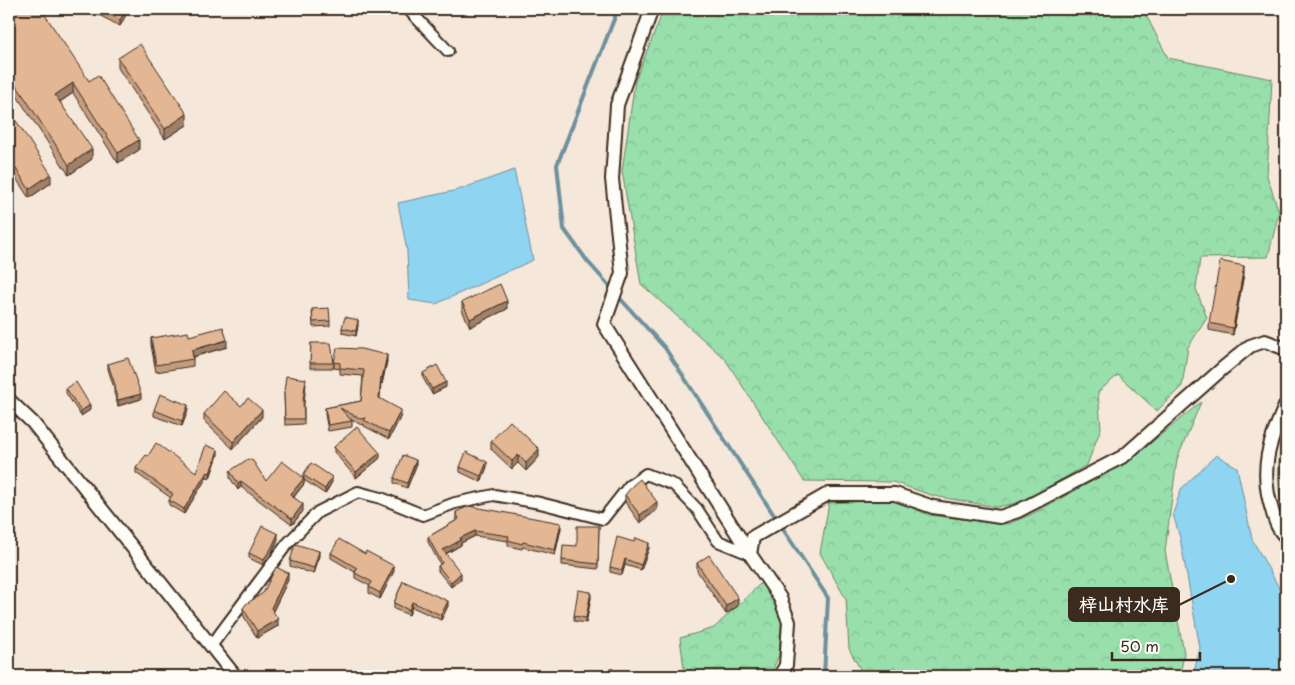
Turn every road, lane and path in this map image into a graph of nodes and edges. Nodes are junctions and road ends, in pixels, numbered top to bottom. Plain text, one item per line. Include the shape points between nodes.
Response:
1 (408, 9) edge
2 (652, 9) edge
3 (448, 51) dead end
4 (1286, 349) edge
5 (9, 400) edge
6 (1286, 404) edge
7 (1286, 537) edge
8 (750, 554) junction
9 (211, 646) junction
10 (235, 676) edge
11 (780, 676) edge

1 - 3 street
2 - 8 street via 617,105 612,179 622,273 604,324
4 - 8 street via 1264,341 1250,346 1124,456 1018,511 1000,517 933,507 895,494 828,494 753,536
5 - 9 street via 33,423
6 - 7 street via 1274,429 1266,461 1266,491 1280,532
8 - 9 street via 718,540 697,509 674,485 646,474 629,486 603,518 494,495 455,503 423,515 358,492 318,512 287,544
8 - 11 street via 780,598 789,622 786,665
9 - 10 street

